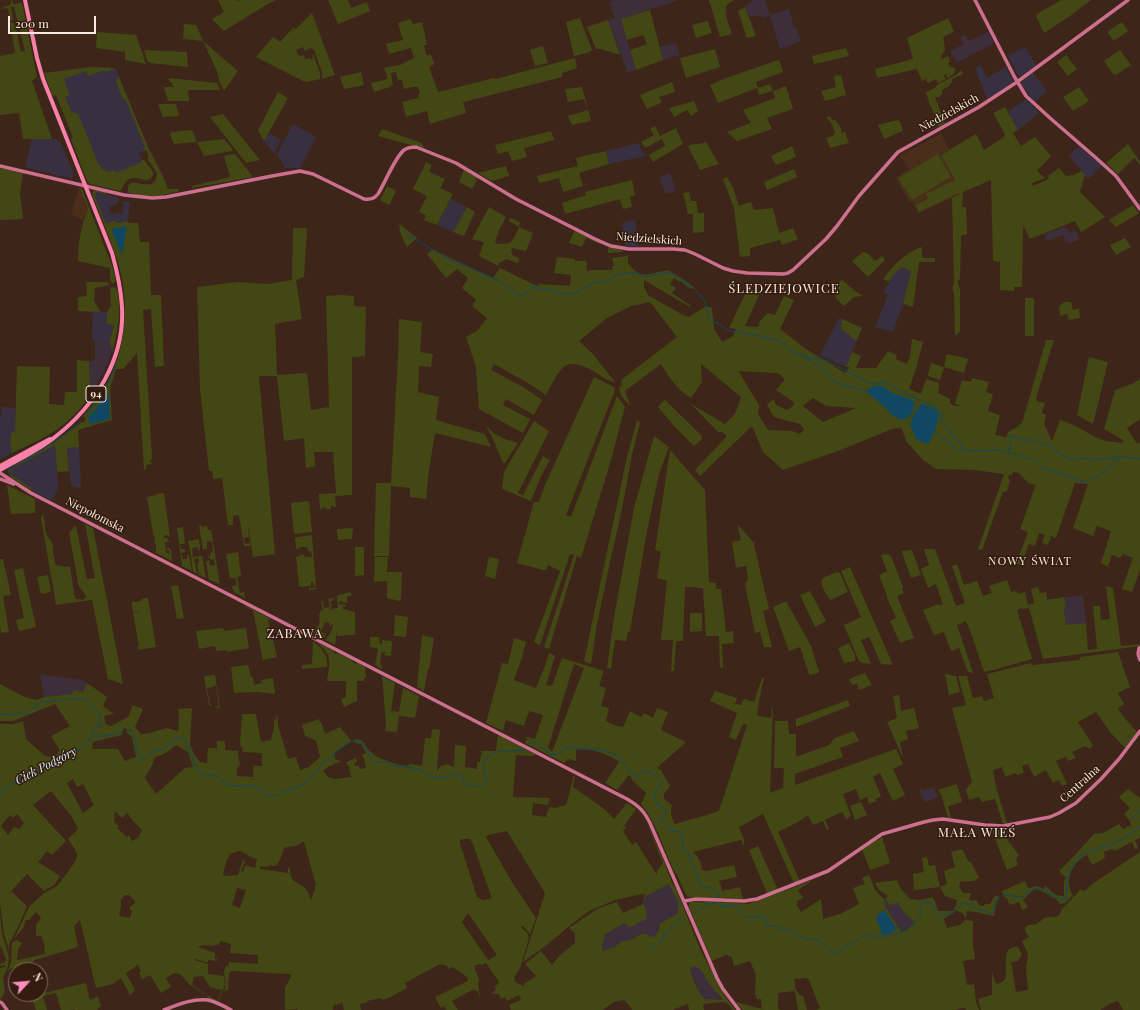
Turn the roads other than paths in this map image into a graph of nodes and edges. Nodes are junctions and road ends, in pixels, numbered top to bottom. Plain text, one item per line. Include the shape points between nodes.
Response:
1 (25, 0) edge
2 (974, 0) edge
3 (1128, 0) edge
4 (1017, 82) junction
5 (0, 166) edge
6 (84, 186) junction
7 (1140, 209) edge
8 (60, 433) junction
9 (9, 465) junction
10 (0, 466) edge
11 (0, 470) edge
12 (0, 474) edge
13 (0, 479) edge
14 (9, 479) junction
15 (22, 488) junction
16 (1139, 648) edge
17 (1140, 660) edge
18 (1140, 731) edge
19 (684, 901) junction
20 (0, 1002) edge
21 (7, 1010) edge
22 (164, 1010) edge
23 (231, 1010) edge
24 (739, 1010) edge

1 - 6 main road, 94 via 43,79
2 - 4 street
3 - 4 street, Niedzielskich
4 - 6 street, Niedzielskich via 968,115 898,152 826,239 793,270 783,274 733,271 685,250 625,249 611,246 516,199 456,163 416,147 406,149 401,154 378,194 369,200 314,174 300,171 152,198
4 - 7 street via 1026,96 1116,176
5 - 6 street
6 - 8 main road, 94 via 117,270 122,320 114,358 103,383 83,412
8 - 9 main road, 94
8 - 10 main road, 94
9 - 11 main road, 94
9 - 14 street via 5,471
12 - 14 street, Niepołomska
13 - 15 street, Niepołomska
14 - 15 street, Niepołomska
15 - 19 street, Niepołomska via 636,804 650,823
16 - 17 street
18 - 19 street, Centralna via 1101,779 1076,803 1059,814 1003,826 933,820 882,834 828,871 757,899
19 - 24 street, Niepołomska via 717,978
20 - 21 street
22 - 23 street via 202,1000

